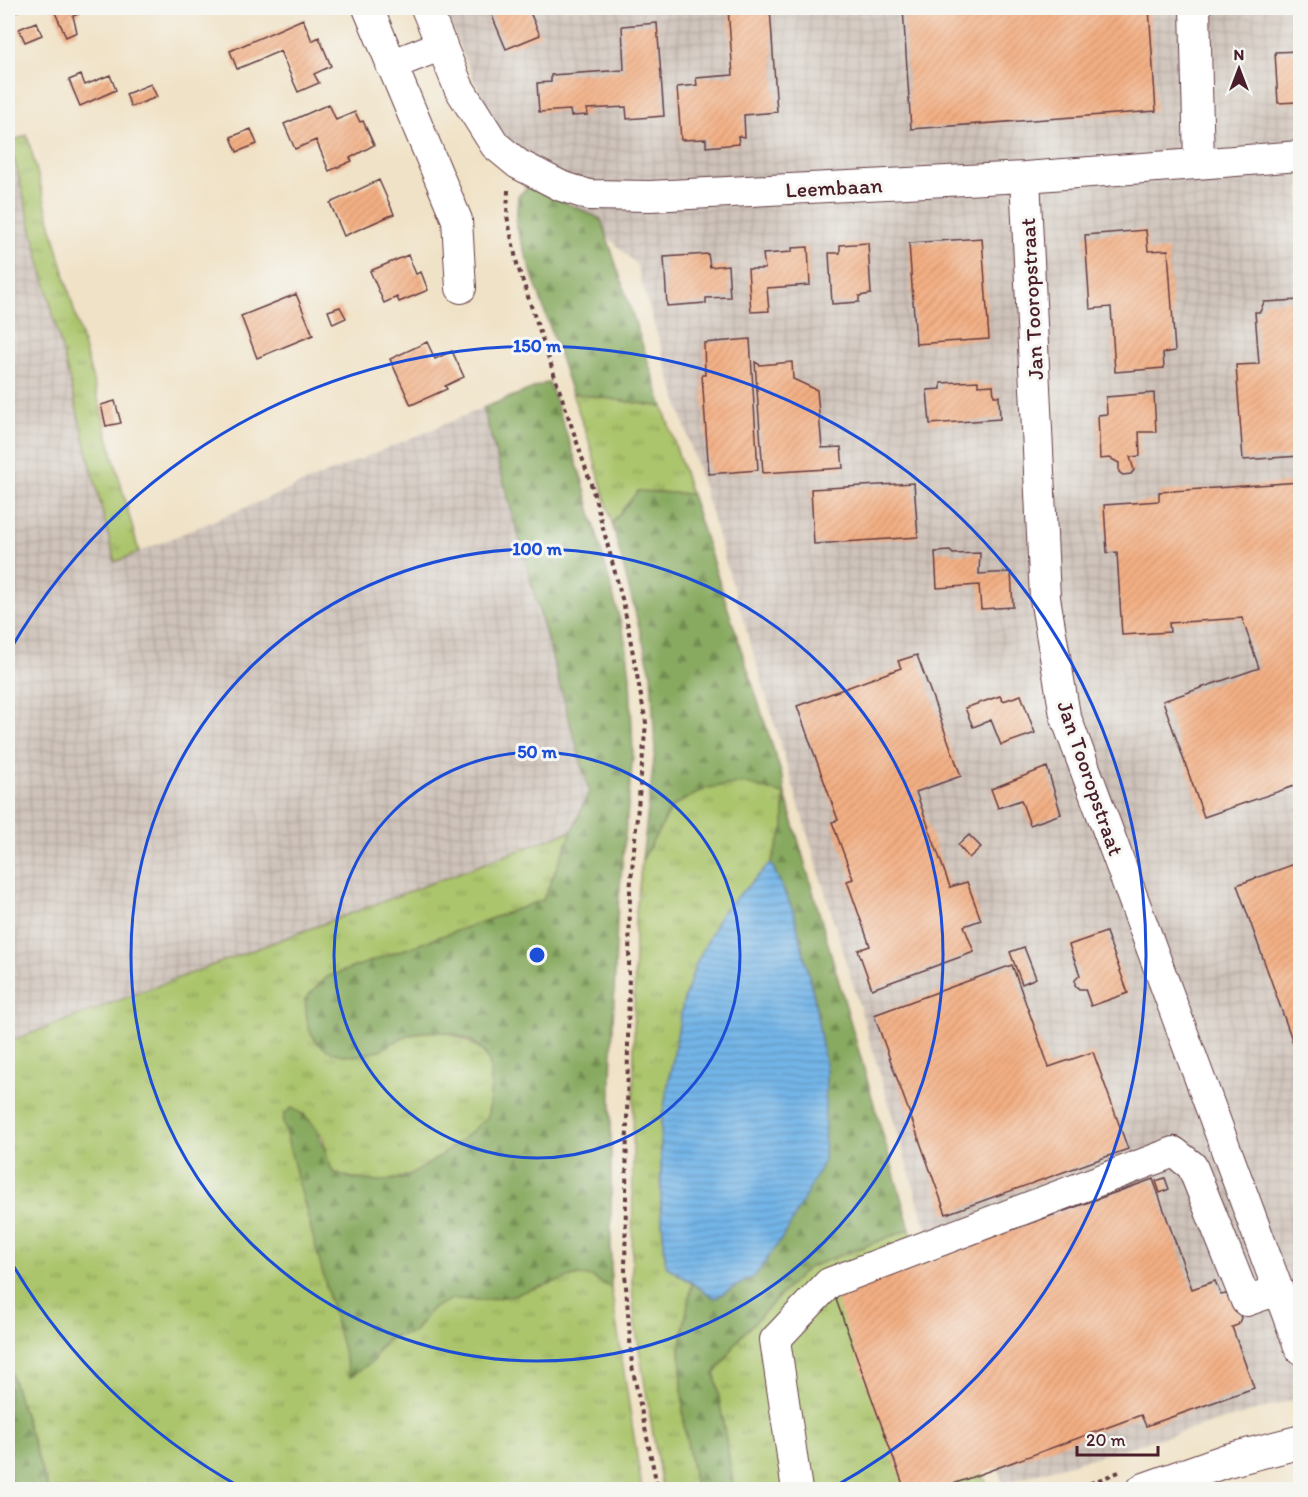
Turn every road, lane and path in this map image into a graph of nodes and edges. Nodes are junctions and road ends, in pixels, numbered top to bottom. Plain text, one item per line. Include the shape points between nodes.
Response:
1 (368, 8) edge
2 (426, 8) edge
3 (1195, 8) edge
4 (442, 45) junction
5 (392, 65) junction
6 (1300, 156) edge
7 (1199, 162) junction
8 (518, 164) junction
9 (1025, 177) junction
10 (460, 288) dead end
11 (1237, 1177) junction
12 (1201, 1190) junction
13 (1278, 1290) junction
14 (1300, 1349) edge
15 (1300, 1442) edge
16 (658, 1490) edge
17 (796, 1490) edge
18 (1143, 1490) edge

1 - 5 street
2 - 4 street, Leembaan
3 - 7 street
4 - 5 street
4 - 8 street, Leembaan via 477,120 495,145
5 - 10 street via 457,220
6 - 7 street, Leembaan
7 - 9 street, Leembaan
8 - 9 street, Leembaan via 589,195 650,196
8 - 16 path via 508,186 507,206 517,264 592,487 624,606 646,723 630,891 625,1273 632,1366
9 - 11 street, Jan Tooropstraat via 1045,598 1065,716
11 - 12 street
11 - 13 street, Jan Tooropstraat
12 - 13 street via 1246,1301
12 - 17 street via 1192,1166 1174,1152 829,1283 775,1340
13 - 14 street, Jan Tooropstraat
15 - 18 main road via 1225,1461

